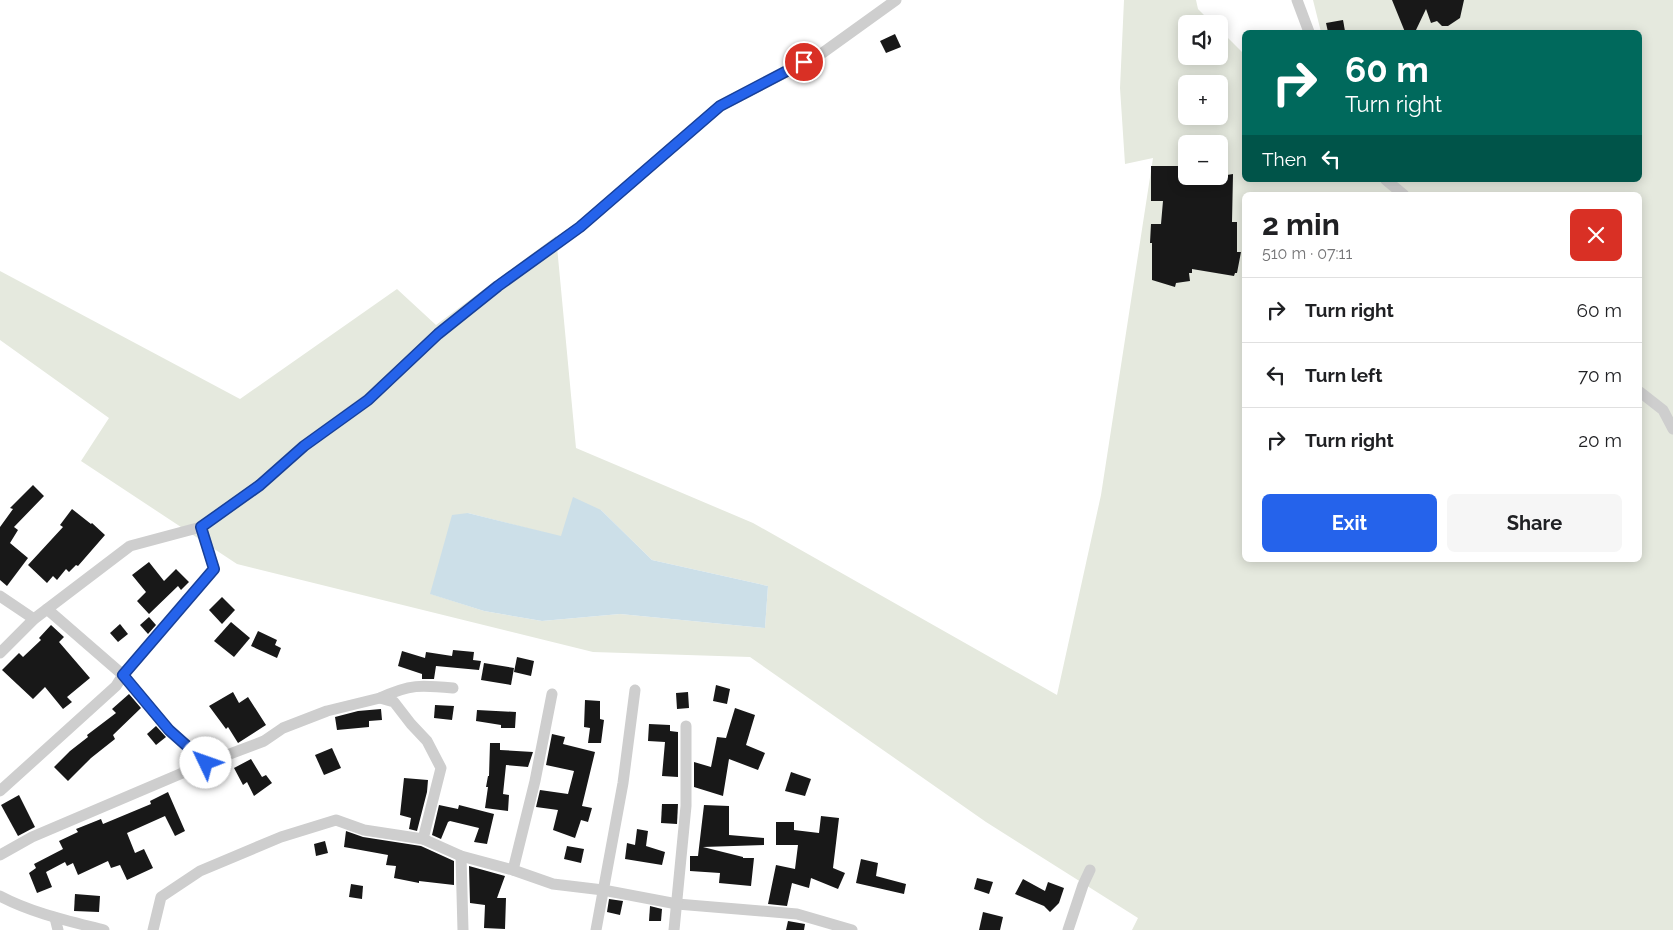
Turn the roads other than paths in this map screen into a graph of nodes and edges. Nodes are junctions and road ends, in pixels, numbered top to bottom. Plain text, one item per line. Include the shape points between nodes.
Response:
1 (896, 0) edge
2 (1297, 0) edge
3 (1308, 30) edge
4 (1388, 182) edge
5 (1400, 192) edge
6 (1642, 394) edge
7 (1673, 429) edge
8 (201, 527) junction
9 (0, 596) edge
10 (47, 609) junction
11 (34, 619) junction
12 (0, 653) edge
13 (123, 675) junction
14 (453, 688) dead end
15 (635, 690) dead end
16 (552, 694) dead end
17 (380, 698) junction
18 (686, 726) dead end
19 (206, 763) junction
20 (0, 791) edge
21 (424, 839) junction
22 (0, 854) edge
23 (461, 856) junction
24 (513, 870) junction
25 (1090, 870) dead end
26 (602, 890) junction
27 (0, 896) edge
28 (13, 903) junction
29 (677, 904) junction
30 (0, 908) edge
31 (56, 918) junction
32 (58, 930) edge
33 (104, 930) edge
34 (153, 930) edge
35 (463, 930) edge
36 (596, 930) edge
37 (674, 930) edge
38 (852, 930) edge
39 (1068, 930) edge

1 - 8 street via 821,54 720,106 580,227 438,334 368,400
2 - 3 street
4 - 5 street
6 - 7 street via 1663,410
8 - 10 street via 130,546
8 - 13 street via 214,569
9 - 11 street
10 - 11 street
10 - 13 street
11 - 12 street
13 - 19 street via 169,730
13 - 20 street via 116,686
14 - 17 street via 420,685
15 - 26 street via 623,783
16 - 24 street
17 - 19 street via 327,711 283,728 264,741
17 - 21 street via 394,702 427,741 441,768
18 - 29 street via 686,806
19 - 22 street via 32,837
21 - 23 street
21 - 34 street via 364,830 336,820 282,837 200,871 161,897
23 - 24 street
23 - 35 street
24 - 26 street via 552,884
25 - 39 street
26 - 29 street
26 - 36 street
27 - 28 street
28 - 30 street
28 - 31 street
29 - 37 street
29 - 38 street via 796,914
31 - 32 street
31 - 33 street

